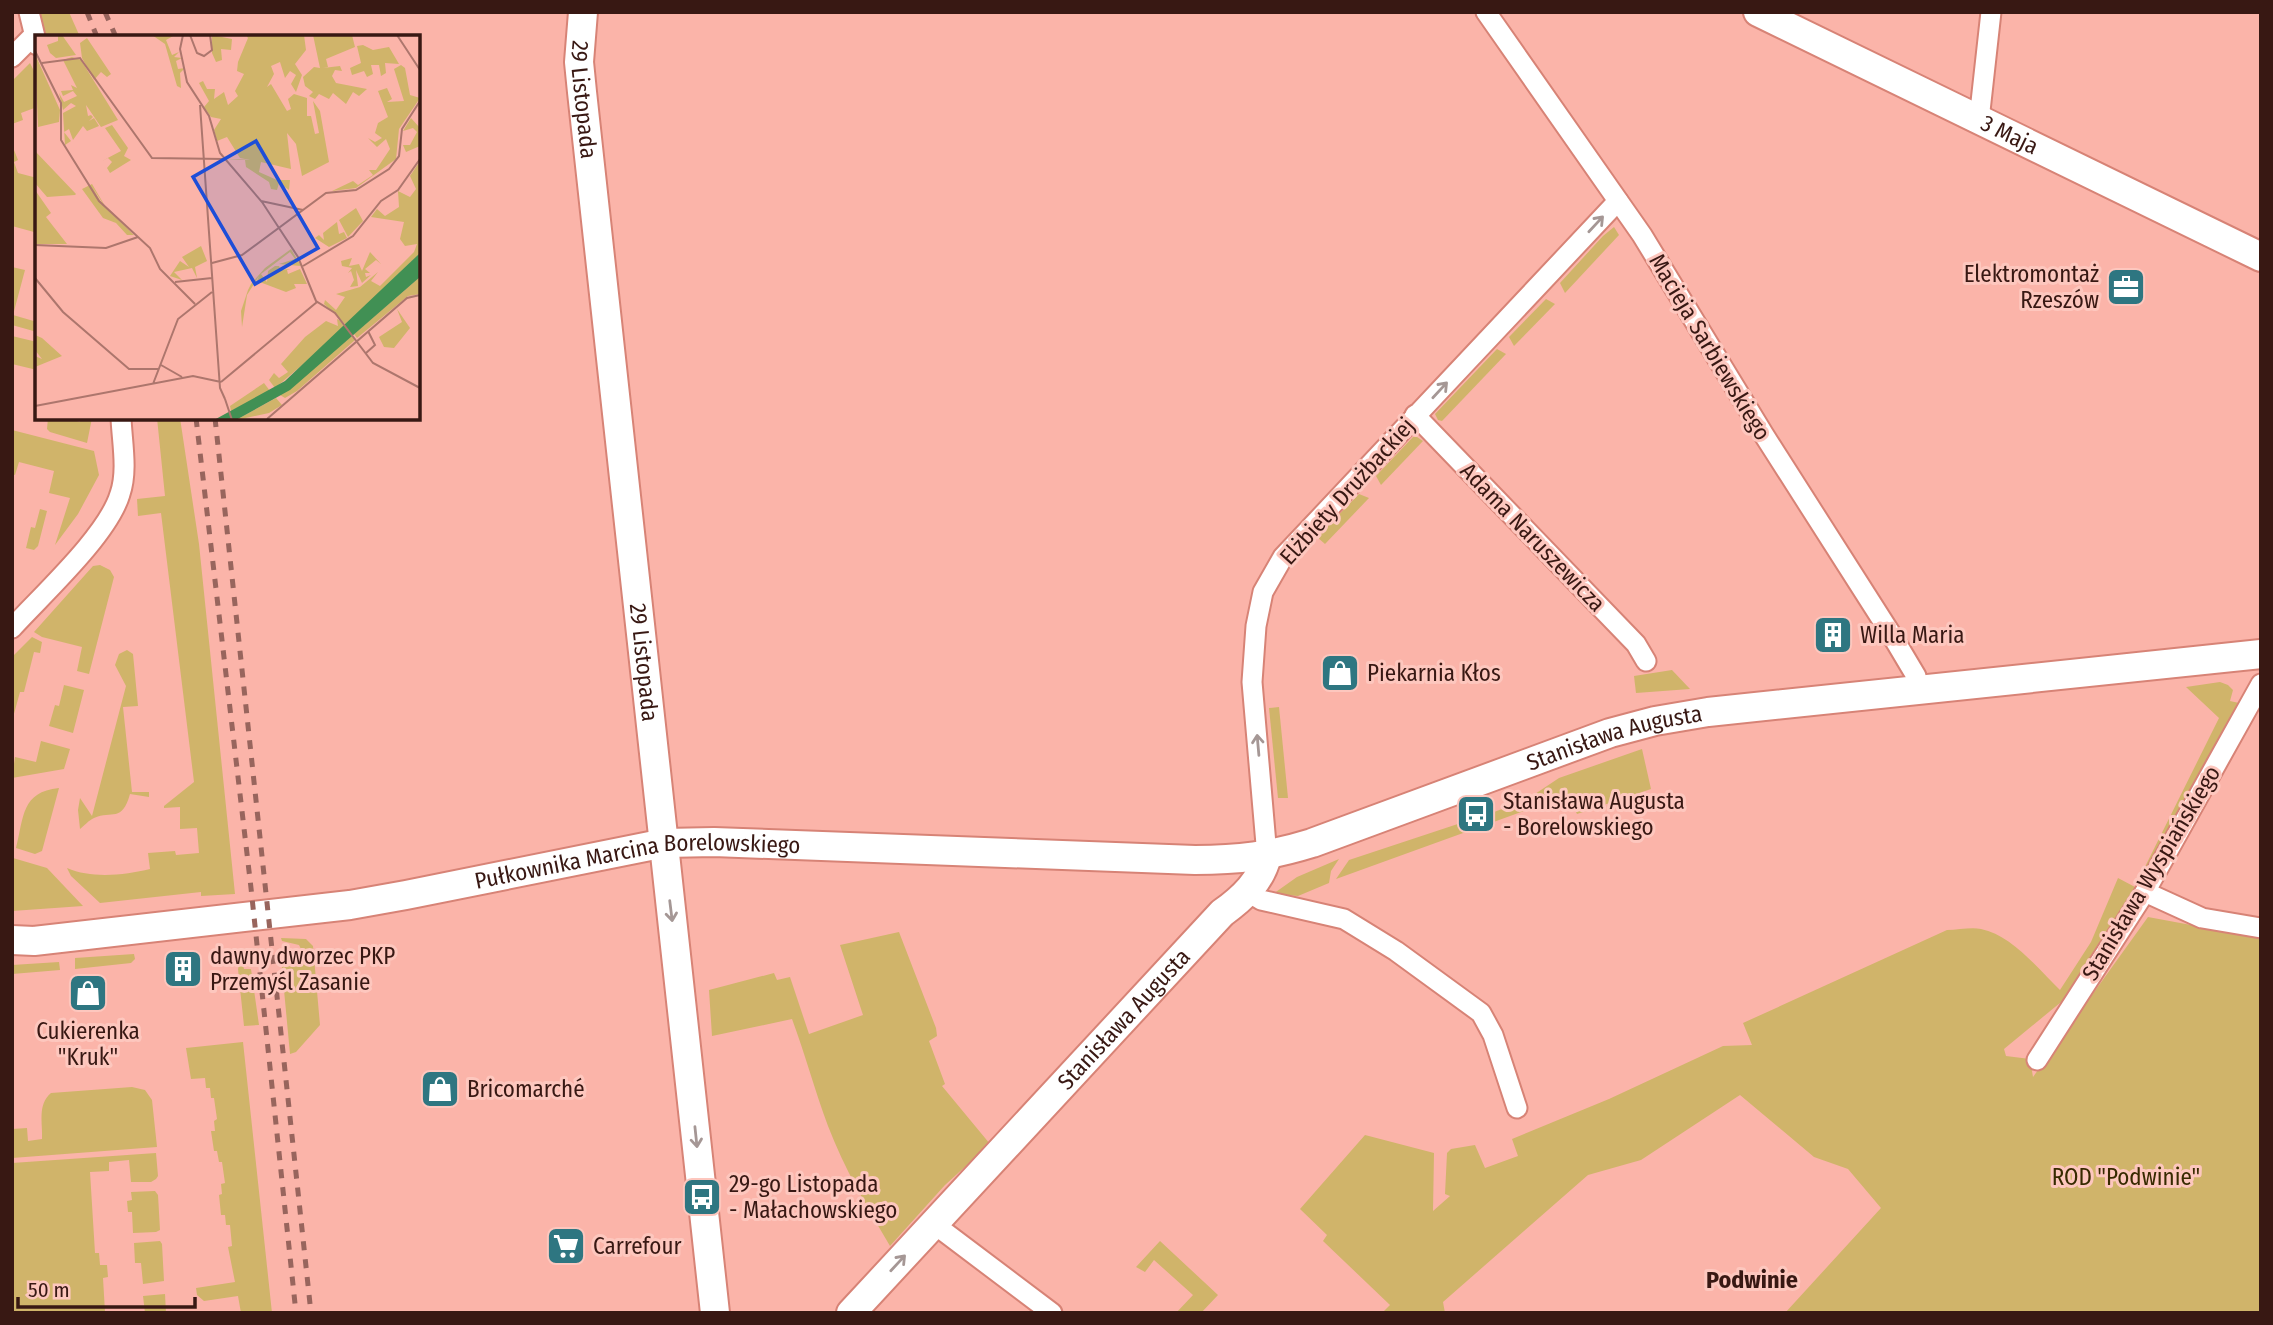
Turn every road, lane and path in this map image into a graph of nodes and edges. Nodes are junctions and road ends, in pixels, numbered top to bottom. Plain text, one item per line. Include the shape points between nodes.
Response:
1 (29, 12) edge
2 (583, 12) edge
3 (1486, 12) edge
4 (1758, 12) edge
5 (1991, 12) edge
6 (35, 40) edge
7 (12, 57) edge
8 (1979, 120) junction
9 (1618, 201) junction
10 (2261, 257) edge
11 (1415, 415) junction
12 (121, 420) edge
13 (12, 628) edge
14 (2261, 654) edge
15 (1646, 661) dead end
16 (2261, 684) edge
17 (1918, 690) junction
18 (665, 843) junction
19 (1267, 856) junction
20 (1195, 860) junction
21 (1248, 892) junction
22 (2145, 892) junction
23 (1222, 913) junction
24 (2261, 928) edge
25 (12, 940) edge
26 (2037, 1060) dead end
27 (1517, 1108) dead end
28 (934, 1224) junction
29 (715, 1313) edge
30 (851, 1313) edge
31 (1052, 1313) edge

1 - 6 street
2 - 18 main road, 29 Listopada via 579,62
3 - 9 street, Macieja Sarbiewskiego
4 - 8 main road, 3 Maja
5 - 8 street
6 - 7 street
8 - 10 main road, 3 Maja
11 -> 9 street, Elżbiety Drużbackiej
9 - 17 street, Macieja Sarbiewskiego via 1891,634 1916,676
11 - 15 street, Adama Naruszewicza via 1636,644
19 -> 11 street, Elżbiety Drużbackiej via 1252,682 1255,626 1263,593 1283,557
12 - 13 street via 120,495 93,540
14 - 17 main road, Stanisława Augusta
16 - 22 street, Stanisława Wyspiańskiego
17 - 19 main road, Stanisława Augusta via 1655,721
18 - 20 main road, Pułkownika Marcina Borelowskiego
18 - 25 main road, Pułkownika Marcina Borelowskiego via 351,905
18 -> 29 main road, 29 Listopada
19 - 20 main road, Pułkownika Marcina Borelowskiego
19 - 21 main road, Stanisława Augusta via 1264,871
20 - 23 main road via 1220,875 1226,888
21 - 23 main road, Stanisława Augusta
21 - 27 street via 1261,900 1344,919 1480,1013 1493,1035
22 - 24 street via 2202,918
22 - 26 street, Stanisława Wyspiańskiego
23 - 28 main road, Stanisława Augusta
30 -> 28 main road, Stanisława Augusta
28 - 31 street

